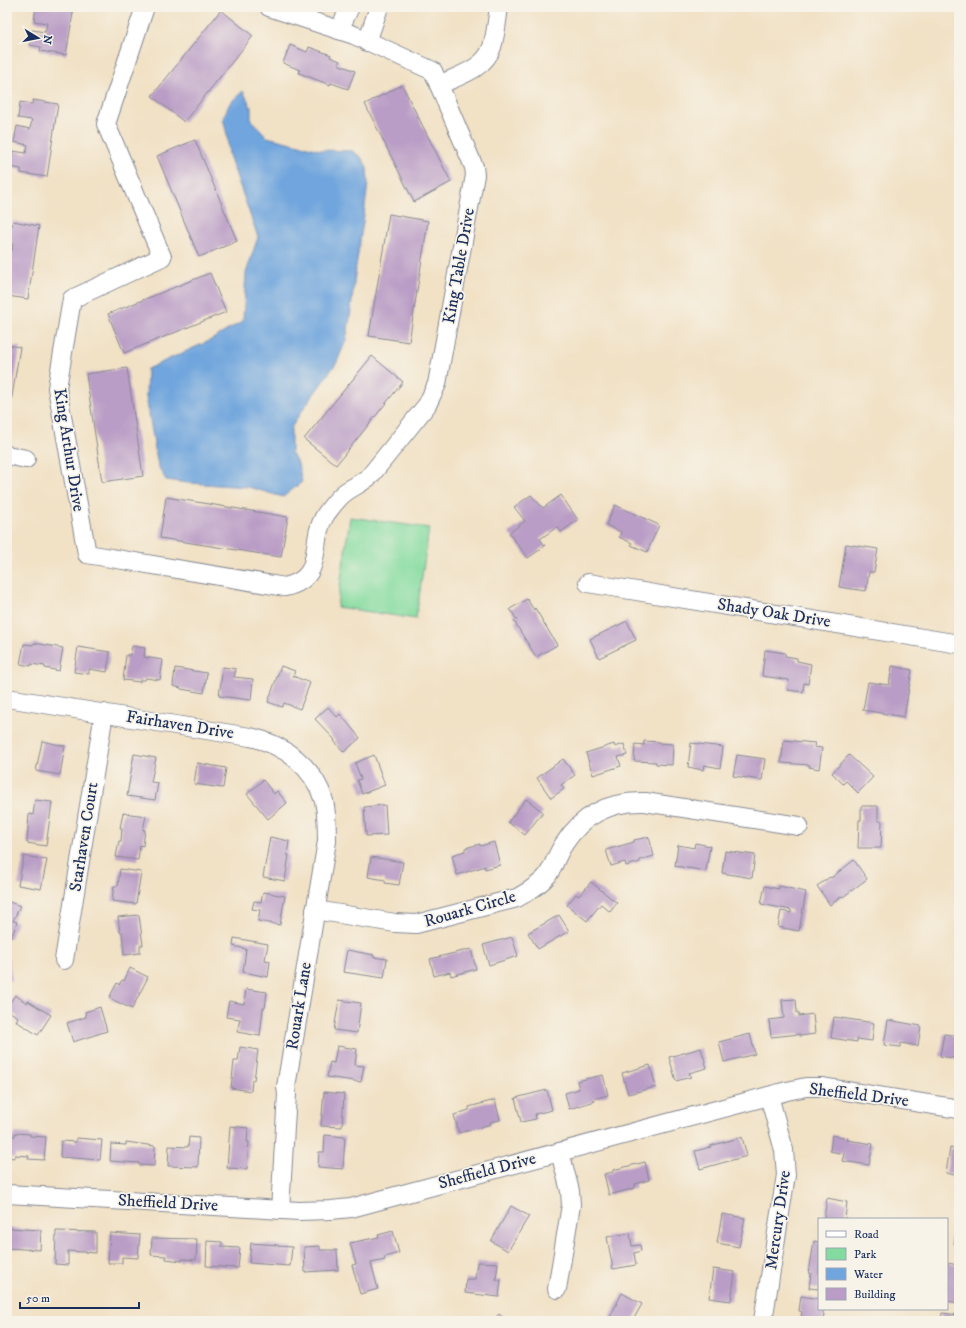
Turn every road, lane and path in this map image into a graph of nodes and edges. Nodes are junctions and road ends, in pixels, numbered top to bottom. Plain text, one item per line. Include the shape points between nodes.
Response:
1 (145, 7) edge
2 (269, 7) edge
3 (350, 7) edge
4 (379, 7) edge
5 (499, 7) edge
6 (353, 36) junction
7 (439, 85) junction
8 (7, 455) edge
9 (26, 458) dead end
10 (327, 512) joint
11 (588, 583) dead end
12 (959, 644) edge
13 (7, 698) edge
14 (104, 713) junction
15 (324, 803) joint
16 (799, 826) dead end
17 (315, 910) junction
18 (64, 960) dead end
19 (769, 1096) junction
20 (959, 1109) edge
21 (560, 1152) junction
22 (7, 1194) edge
23 (280, 1210) junction
24 (557, 1290) dead end
25 (763, 1321) edge

1 - 10 street, King Arthur Drive via 106,124 162,257 72,299 56,388 87,554 285,587 300,582 311,572 318,532
2 - 6 street
3 - 6 street
4 - 6 street
5 - 7 street via 492,47 486,58 475,68
6 - 7 street, King Table Drive via 433,71
7 - 10 street, King Table Drive via 474,167 475,175 437,384 427,405 366,481 346,491
8 - 9 street
11 - 12 street, Shady Oak Drive
13 - 14 street, Fairhaven Drive
14 - 15 street, Fairhaven Drive via 263,740 281,748 301,764 314,782
14 - 18 street, Starhaven Court
15 - 17 street, Rouark Lane via 327,841
16 - 17 street, Rouark Circle via 645,802 623,803 601,810 577,827 563,845 546,877 517,898 416,924
17 - 23 street, Rouark Lane via 286,1087
19 - 20 street, Sheffield Drive via 806,1087 820,1087
19 - 21 street, Sheffield Drive
19 - 25 street, Mercury Drive via 784,1150 786,1168
21 - 23 street, Sheffield Drive via 351,1208
21 - 24 street via 571,1205
22 - 23 street, Sheffield Drive

